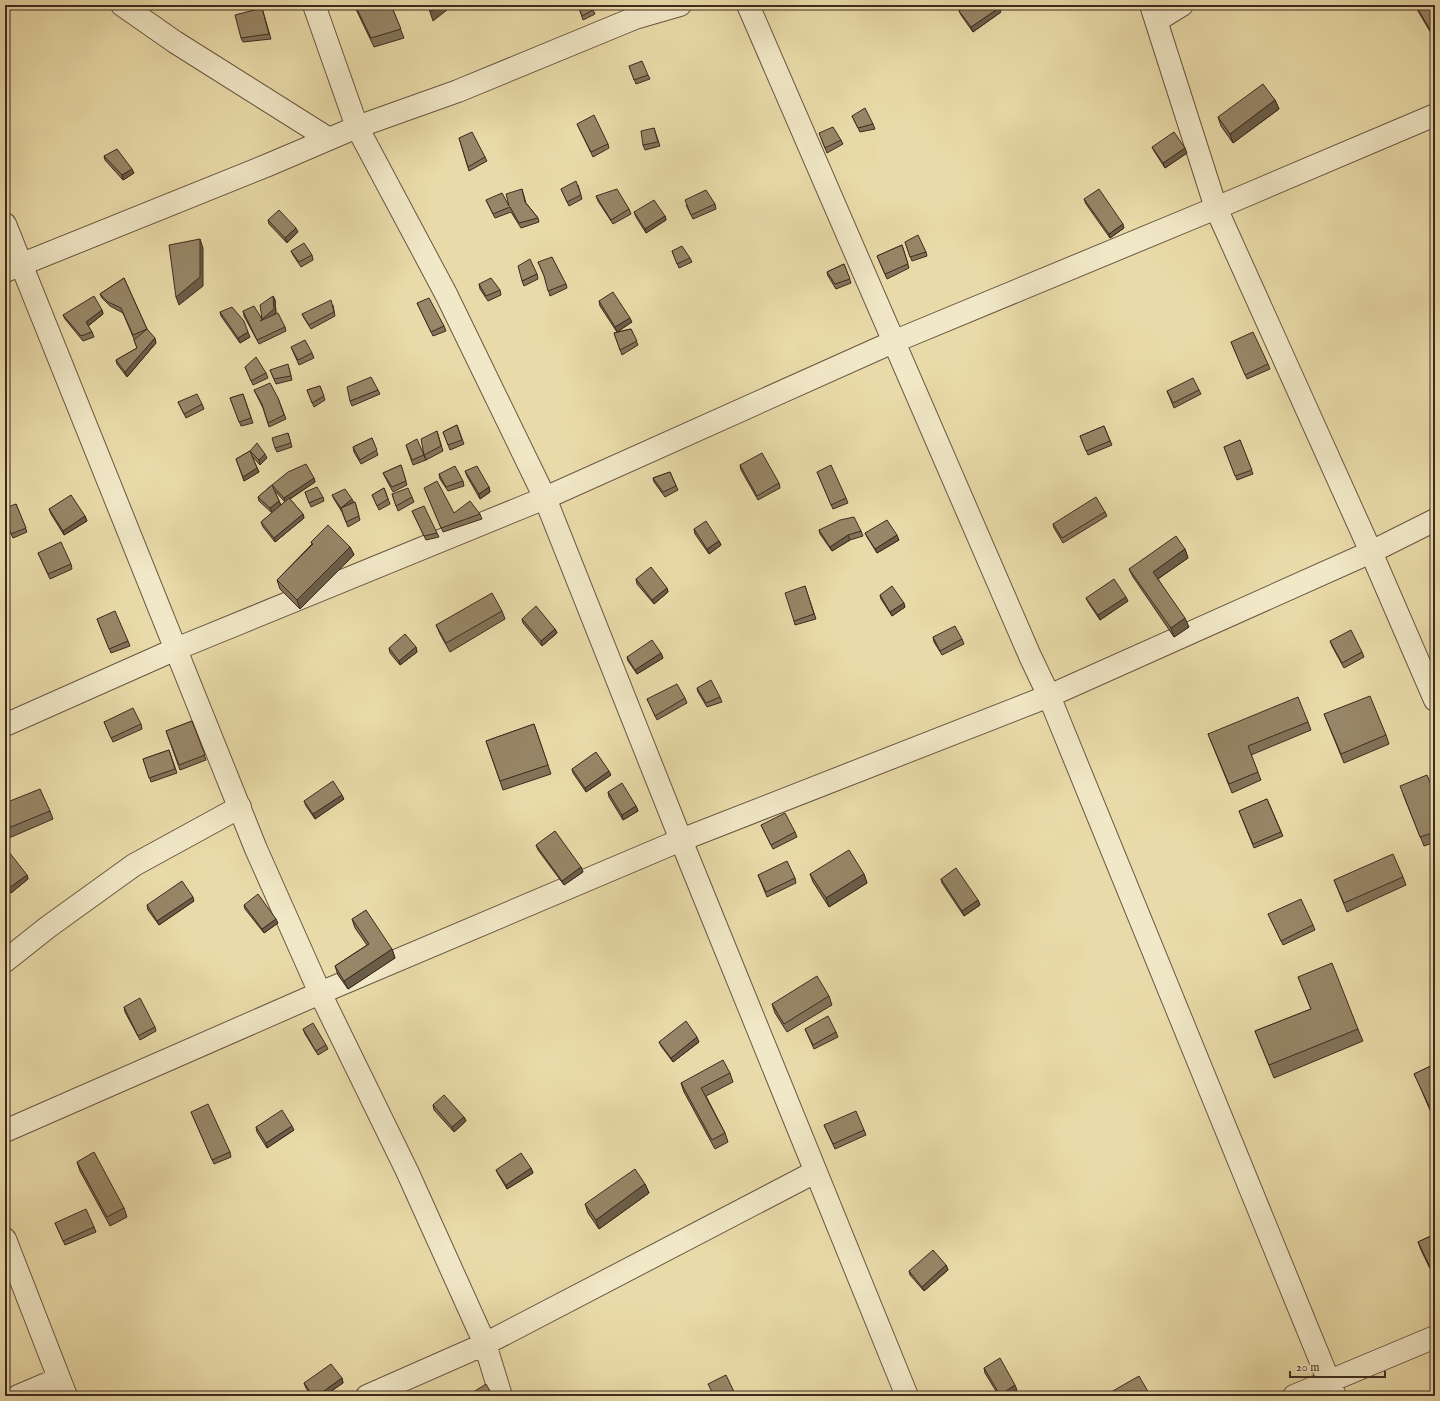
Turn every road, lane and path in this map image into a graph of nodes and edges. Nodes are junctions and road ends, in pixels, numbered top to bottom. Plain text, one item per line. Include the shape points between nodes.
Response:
1 (122, 5) edge
2 (314, 5) edge
3 (680, 5) edge
4 (748, 5) edge
5 (1182, 5) edge
6 (1153, 13) edge
7 (1435, 115) edge
8 (357, 127) junction
9 (329, 139) junction
10 (1216, 208) junction
11 (5, 224) edge
12 (13, 267) edge
13 (893, 342) junction
14 (545, 498) junction
15 (1435, 520) edge
16 (1371, 552) junction
17 (176, 649) junction
18 (1049, 696) junction
19 (1435, 700) edge
20 (5, 725) edge
21 (240, 807) junction
22 (681, 840) junction
23 (5, 961) edge
24 (320, 993) junction
25 (5, 1130) edge
26 (815, 1172) junction
27 (5, 1239) edge
28 (1435, 1337) edge
29 (485, 1344) junction
30 (62, 1387) edge
31 (1332, 1389) edge
32 (18, 1396) edge
33 (367, 1396) edge
34 (501, 1396) edge
35 (907, 1396) edge
36 (1294, 1396) edge

1 - 9 street via 175,42
2 - 8 street
3 - 8 street via 635,18 458,91
4 - 13 street
5 - 6 street
6 - 10 street
7 - 10 street
8 - 9 street
8 - 14 street via 446,294
9 - 12 street
10 - 13 street
10 - 16 street
11 - 12 street
12 - 17 street
13 - 14 street
13 - 18 street
14 - 17 street
14 - 22 street
15 - 16 street
16 - 18 street
16 - 19 street
17 - 20 street
17 - 21 street
18 - 22 street
18 - 31 street
21 - 23 street via 134,865
21 - 24 street
22 - 24 street
22 - 26 street
24 - 25 street
24 - 29 street via 407,1171
26 - 29 street
26 - 35 street
27 - 30 street
28 - 31 street
29 - 33 street
29 - 34 street
30 - 32 street
31 - 36 street

